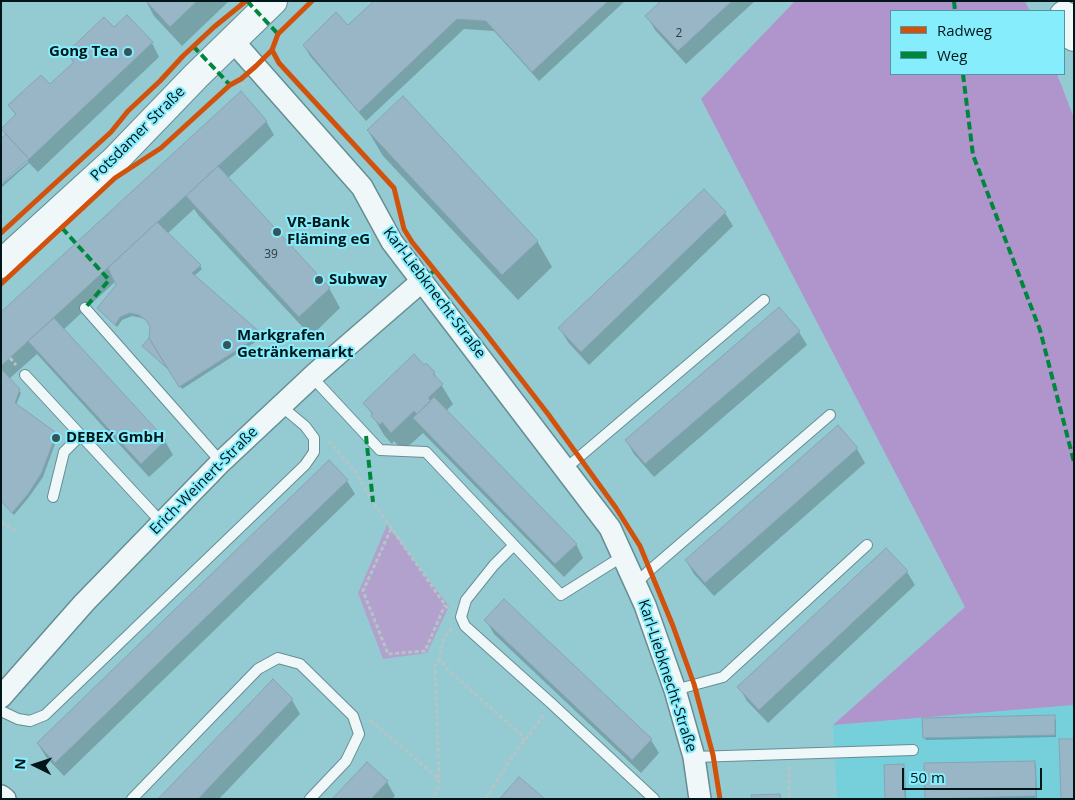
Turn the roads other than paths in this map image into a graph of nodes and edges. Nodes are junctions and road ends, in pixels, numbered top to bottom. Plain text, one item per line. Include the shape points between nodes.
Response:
1 (273, 1) edge
2 (1065, 17) edge
3 (1074, 36) edge
4 (233, 41) junction
5 (1, 264) edge
6 (422, 281) junction
7 (764, 300) dead end
8 (85, 308) dead end
9 (24, 375) dead end
10 (312, 377) junction
11 (281, 406) junction
12 (830, 415) dead end
13 (80, 435) junction
14 (221, 462) junction
15 (565, 469) junction
16 (53, 497) dead end
17 (162, 523) junction
18 (514, 545) junction
19 (867, 545) dead end
20 (623, 556) junction
21 (636, 584) junction
22 (675, 690) junction
23 (1, 697) edge
24 (1, 710) edge
25 (913, 750) dead end
26 (694, 757) junction
27 (1, 796) edge
28 (5, 799) edge
29 (132, 799) edge
30 (310, 799) edge
31 (654, 799) edge
32 (700, 799) edge

1 - 4 main road, Potsdamer Straße
2 - 3 main road
4 - 5 main road, Potsdamer Straße via 116,159
4 - 6 street, Karl-Liebknecht-Straße via 362,187 392,242
6 - 10 street, Erich-Weinert-Straße
6 - 15 street, Karl-Liebknecht-Straße
7 - 15 lane
8 - 14 lane
9 - 13 lane
10 - 11 street, Erich-Weinert-Straße
10 - 18 lane via 380,450 426,452
11 - 14 street, Erich-Weinert-Straße
11 - 24 lane via 314,438 314,452 305,465 45,714 30,721
12 - 21 lane
13 - 16 lane via 64,452
13 - 17 lane
14 - 17 street, Erich-Weinert-Straße
15 - 20 street, Karl-Liebknecht-Straße via 610,528
17 - 23 street, Erich-Weinert-Straße
18 - 20 lane via 561,595
18 - 31 lane via 466,600 459,619
19 - 22 lane via 723,677
20 - 21 street, Karl-Liebknecht-Straße
21 - 22 street, Karl-Liebknecht-Straße
22 - 26 street, Karl-Liebknecht-Straße
25 - 26 lane
26 - 32 street, Karl-Liebknecht-Straße
27 - 28 street
29 - 30 lane via 258,668 278,658 300,664 353,716 359,734 346,761

